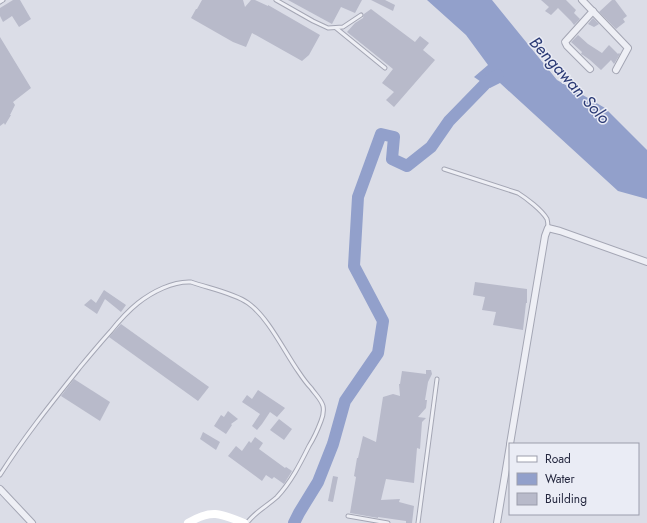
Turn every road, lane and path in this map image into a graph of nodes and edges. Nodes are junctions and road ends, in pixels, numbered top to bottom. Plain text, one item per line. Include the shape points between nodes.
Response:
1 (3, 0) edge
2 (276, 0) edge
3 (582, 0) edge
4 (0, 2) edge
5 (593, 11) junction
6 (361, 15) dead end
7 (336, 28) junction
8 (385, 68) dead end
9 (590, 69) dead end
10 (616, 70) dead end
11 (444, 169) dead end
12 (548, 228) junction
13 (647, 262) edge
14 (438, 379) dead end
15 (510, 443) edge
16 (509, 450) edge
17 (0, 475) edge
18 (0, 489) edge
19 (348, 516) dead end
20 (32, 523) edge
21 (188, 523) edge
22 (244, 523) edge
23 (247, 523) edge
24 (388, 523) edge
25 (418, 523) edge
26 (497, 523) edge

1 - 4 lane
2 - 7 lane via 328,28
3 - 5 street
5 - 9 street via 565,42
5 - 10 street via 628,48
6 - 7 lane via 343,27
7 - 8 lane
11 - 12 lane via 518,193 543,214
12 - 13 street
12 - 15 street
14 - 25 lane
16 - 26 street
17 - 23 lane via 54,400 125,314 138,302 170,285 191,282 237,297 253,307 270,327 323,405 321,421 294,475 277,496
18 - 20 street
19 - 24 lane
21 - 22 street via 212,514 223,515

